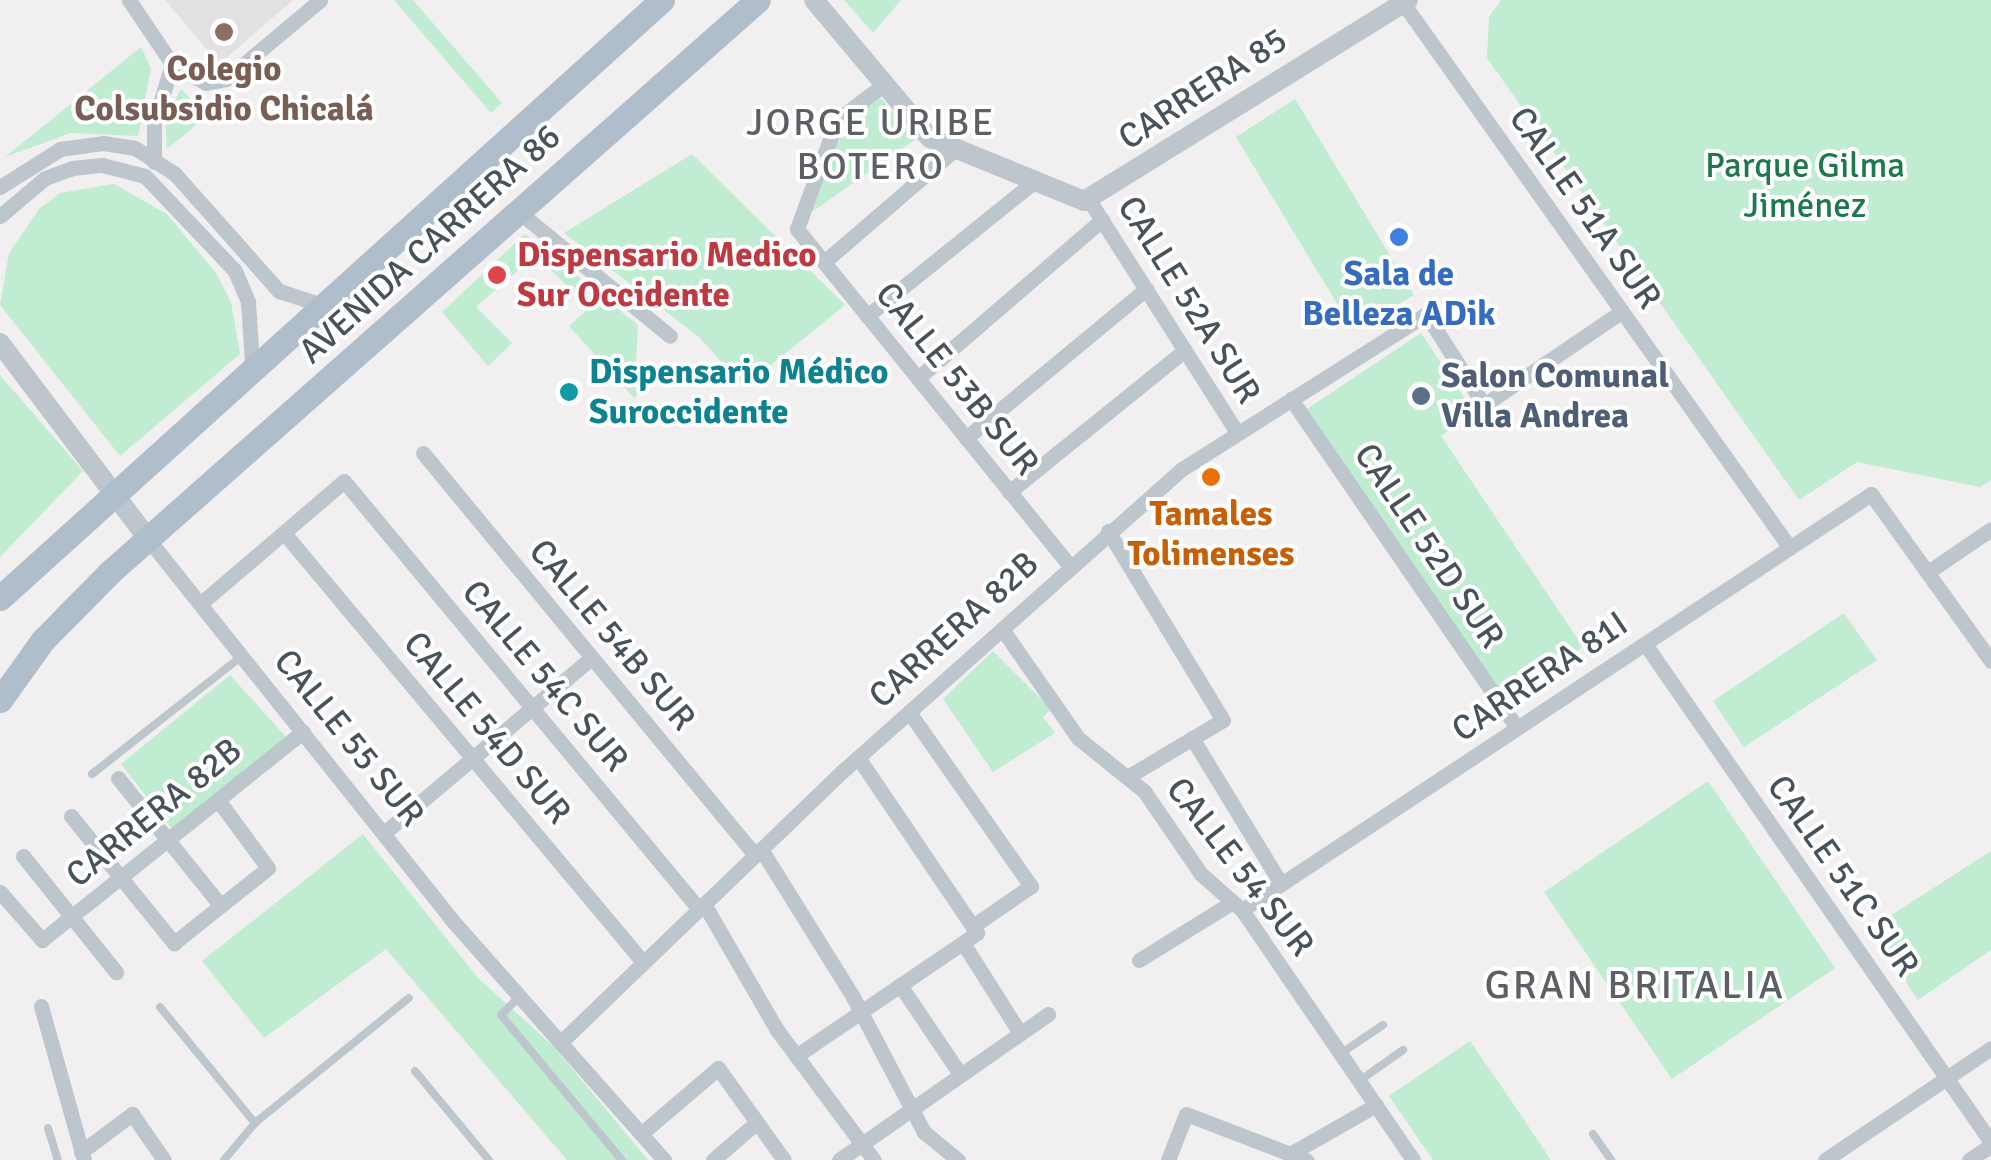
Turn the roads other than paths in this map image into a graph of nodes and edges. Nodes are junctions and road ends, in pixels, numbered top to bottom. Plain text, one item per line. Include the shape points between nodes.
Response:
1 (129, 0) edge
2 (320, 0) edge
3 (662, 0) edge
4 (758, 0) edge
5 (814, 0) edge
6 (1404, 1) edge
7 (172, 64) junction
8 (884, 85) junction
9 (1138, 149) dead end
10 (953, 151) junction
11 (153, 156) junction
12 (1160, 156) junction
13 (1031, 184) junction
14 (160, 186) junction
15 (0, 187) edge
16 (1090, 200) junction
17 (518, 212) junction
18 (0, 216) edge
19 (1102, 220) junction
20 (824, 262) junction
21 (1146, 289) junction
22 (319, 304) junction
23 (1618, 314) junction
24 (868, 316) junction
25 (670, 336) dead end
26 (0, 343) edge
27 (1185, 350) junction
28 (252, 364) junction
29 (918, 378) junction
30 (1291, 399) junction
31 (1237, 432) junction
32 (966, 438) junction
33 (423, 453) dead end
34 (112, 491) junction
35 (1010, 492) junction
36 (1991, 529) edge
37 (1108, 531) junction
38 (284, 533) junction
39 (148, 539) junction
40 (1790, 548) junction
41 (1070, 566) junction
42 (1928, 572) junction
43 (0, 598) edge
44 (200, 604) junction
45 (1002, 629) junction
46 (1646, 644) junction
47 (1989, 655) edge
48 (242, 656) junction
49 (592, 657) junction
50 (0, 700) edge
51 (532, 708) junction
52 (909, 712) junction
53 (1517, 728) junction
54 (303, 732) junction
55 (1192, 738) junction
56 (858, 757) junction
57 (472, 758) junction
58 (92, 774) dead end
59 (1129, 776) junction
60 (118, 778) dead end
61 (218, 800) junction
62 (71, 816) dead end
63 (384, 834) junction
64 (170, 838) junction
65 (758, 852) junction
66 (23, 856) dead end
67 (121, 878) junction
68 (1281, 884) junction
69 (0, 892) edge
70 (221, 906) junction
71 (701, 906) junction
72 (1237, 906) junction
73 (72, 916) junction
74 (971, 934) junction
75 (1139, 960) dead end
76 (643, 962) junction
77 (116, 972) dead end
78 (900, 985) junction
79 (518, 997) junction
80 (409, 998) dead end
81 (40, 1006) dead end
82 (160, 1008) dead end
83 (860, 1012) junction
84 (1048, 1014) dead end
85 (1383, 1025) dead end
86 (1020, 1033) junction
87 (563, 1040) junction
88 (1991, 1048) edge
89 (1402, 1050) dead end
90 (1340, 1054) junction
91 (796, 1056) junction
92 (415, 1071) dead end
93 (960, 1074) junction
94 (1947, 1078) junction
95 (1359, 1082) junction
96 (1376, 1105) junction
97 (910, 1107) junction
98 (758, 1122) junction
99 (255, 1123) junction
100 (48, 1128) dead end
101 (642, 1134) junction
102 (1593, 1134) dead end
103 (861, 1143) junction
104 (1991, 1144) edge
105 (83, 1156) edge
106 (1298, 1157) edge
107 (166, 1159) edge
108 (58, 1160) edge
109 (224, 1160) edge
110 (489, 1160) edge
111 (622, 1160) edge
112 (664, 1160) edge
113 (713, 1160) edge
114 (784, 1160) edge
115 (840, 1160) edge
116 (874, 1160) edge
117 (958, 1160) edge
118 (1168, 1160) edge
119 (1413, 1160) edge
120 (1611, 1160) edge
121 (1825, 1160) edge
122 (1969, 1160) edge

1 - 7 street
2 - 7 street via 215,84
3 - 22 main road, AVENIDA CARRERA 86
4 - 17 main road, AVENIDA CARRERA 86
5 - 8 street
6 - 12 street, CARRERA 85
6 - 23 street, CALLE 51A SUR
7 - 11 street via 154,124
8 - 10 street via 930,138
8 - 20 street, CALLE 53B SUR via 837,120 796,228
9 - 12 lane
10 - 13 street
10 - 20 street
11 - 14 street
11 - 15 street via 126,145 80,145 40,158
11 - 22 street via 278,291
12 - 16 street, CARRERA 85
13 - 16 street
13 - 24 street
14 - 18 street via 127,168 72,168 45,178
14 - 28 street via 242,284
16 - 19 street, CALLE 52A SUR
17 - 25 street
17 - 39 main road, AVENIDA CARRERA 86
19 - 21 street, CALLE 52A SUR
19 - 29 street
20 - 24 street, CALLE 53B SUR
21 - 27 street, CALLE 52A SUR
21 - 32 street
22 - 28 main road, AVENIDA CARRERA 86
23 - 30 street, CARRERA 82B via 1484,405 1426,314
23 - 40 street, CALLE 51A SUR
24 - 29 street, CALLE 53B SUR
26 - 34 street, CALLE 55 SUR
27 - 31 street, CALLE 52A SUR
27 - 35 street
28 - 34 main road, AVENIDA CARRERA 86
29 - 32 street, CALLE 53B SUR
30 - 31 street, CARRERA 82B
30 - 53 street, CALLE 52D SUR
31 - 37 street, CARRERA 82B
32 - 35 street, CALLE 53B SUR
33 - 49 street, CALLE 54B SUR
34 - 39 street, CALLE 55 SUR
34 - 43 main road, AVENIDA CARRERA 86
35 - 41 street, CALLE 53B SUR
36 - 42 street
37 - 41 street, CARRERA 82B
37 - 55 street via 1223,720
38 - 44 street
38 - 51 street, CALLE 54C SUR via 344,481
38 - 57 street, CALLE 54D SUR
39 - 44 street, CALLE 55 SUR
39 - 50 main road, AVENIDA CARRERA 86 via 76,604
40 - 42 street, CARRERA 81I via 1872,494
40 - 46 street, CARRERA 81I
41 - 45 street, CARRERA 82B
42 - 47 street
44 - 48 street, CALLE 55 SUR
45 - 52 street, CARRERA 82B
45 - 59 street, CALLE 54 SUR via 1078,738
46 - 53 street, CARRERA 81I
46 - 94 street, CALLE 51C SUR
48 - 54 street, CALLE 55 SUR
48 - 58 lane
49 - 51 street
49 - 65 street, CALLE 54B SUR
51 - 57 street
51 - 71 street, CALLE 54C SUR
52 - 56 street, CARRERA 82B
52 - 74 street via 1032,886
53 - 68 street, CARRERA 81I
54 - 61 street, CARRERA 82B
54 - 63 street, CALLE 55 SUR
55 - 59 street
55 - 68 street
56 - 65 street, CARRERA 82B
56 - 74 street
57 - 63 street
57 - 76 street, CALLE 54D SUR
59 - 72 street, CALLE 54 SUR via 1192,864
60 - 64 street
61 - 64 street, CARRERA 82B
61 - 70 street via 268,868
62 - 67 street
63 - 79 street, CALLE 55 SUR
64 - 67 street, CARRERA 82B
64 - 70 street
65 - 71 street, CARRERA 82B
65 - 83 street, CALLE 54B SUR
66 - 73 street
67 - 70 street via 174,943
67 - 73 street, CARRERA 82B
68 - 72 street, CARRERA 81I
69 - 73 street, CARRERA 82B via 42,940
71 - 76 street, CARRERA 82B
71 - 91 street, CALLE 54C SUR
72 - 75 street, CARRERA 81I
72 - 90 street, CALLE 54 SUR
73 - 77 street
74 - 78 street
74 - 86 street
76 - 87 street, CARRERA 82B
78 - 83 street
78 - 93 street
79 - 87 street, CALLE 55 SUR
79 - 111 lane via 502,1015
80 - 99 lane
81 - 105 street
82 - 99 lane
83 - 91 street
83 - 97 street, CALLE 54B SUR
84 - 86 street
85 - 90 lane
86 - 93 street
87 - 101 street, CALLE 55 SUR
88 - 94 street
89 - 95 lane
90 - 95 street, CALLE 54 SUR
91 - 103 street, CALLE 54C SUR
92 - 110 lane
93 - 97 street
94 - 104 street, CALLE 51C SUR
94 - 121 street
95 - 96 street, CALLE 54 SUR
96 - 106 street
96 - 119 street, CALLE 54 SUR
97 - 103 street
97 - 117 street, CALLE 54B SUR via 935,1146
98 - 101 street via 718,1068
98 - 113 street
98 - 114 street
99 - 109 lane
100 - 108 lane
101 - 112 street, CALLE 55 SUR
102 - 120 lane
103 - 115 street
103 - 116 street, CALLE 54C SUR
104 - 122 street
105 - 107 street via 132,1114
106 - 118 street via 1186,1114

